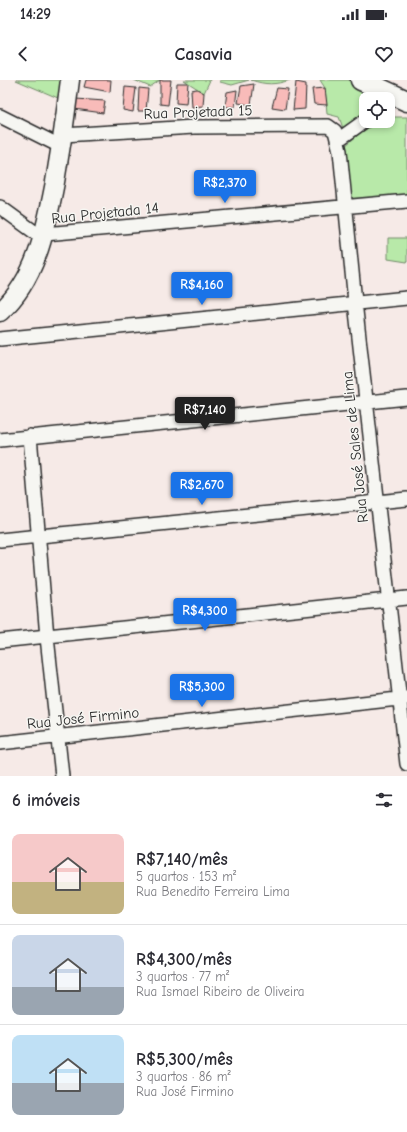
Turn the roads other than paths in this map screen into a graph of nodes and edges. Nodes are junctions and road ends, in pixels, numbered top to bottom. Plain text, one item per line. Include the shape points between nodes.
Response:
1 (70, 80) edge
2 (361, 80) edge
3 (397, 100) edge
4 (0, 116) edge
5 (359, 123) edge
6 (336, 134) junction
7 (62, 141) junction
8 (407, 201) edge
9 (345, 206) junction
10 (0, 207) edge
11 (45, 237) junction
12 (407, 298) edge
13 (355, 302) junction
14 (1, 309) edge
15 (0, 339) edge
16 (407, 398) edge
17 (366, 402) junction
18 (30, 436) junction
19 (0, 440) edge
20 (407, 498) edge
21 (377, 502) junction
22 (38, 535) junction
23 (0, 540) edge
24 (407, 598) edge
25 (389, 600) junction
26 (46, 637) junction
27 (0, 641) edge
28 (403, 698) edge
29 (57, 738) junction
30 (0, 743) edge
31 (407, 764) edge
32 (62, 776) edge

1 - 7 street
2 - 3 main road
4 - 7 street
5 - 6 street
6 - 7 street, Rua Projetada 15 via 328,126 194,126
6 - 9 street, Rua José Sales de Lima
7 - 11 street
8 - 9 street, Rua Projetada 14
9 - 11 street, Rua Projetada 14
9 - 13 street, Rua José Sales de Lima
10 - 11 street
11 - 14 street via 26,279
12 - 13 street
13 - 15 street
13 - 17 street, Rua José Sales de Lima
16 - 17 street
17 - 18 street
17 - 21 street, Rua José Sales de Lima
18 - 19 street
18 - 22 street
20 - 21 street
21 - 22 street
21 - 25 street, Rua José Sales de Lima
22 - 23 street
22 - 26 street
24 - 25 street
25 - 26 street
25 - 28 street, Rua José Sales de Lima
26 - 27 street
26 - 29 street
28 - 29 street, Rua José Firmino
28 - 31 street, Rua José Sales de Lima
29 - 30 street, Rua José Firmino
29 - 32 street

